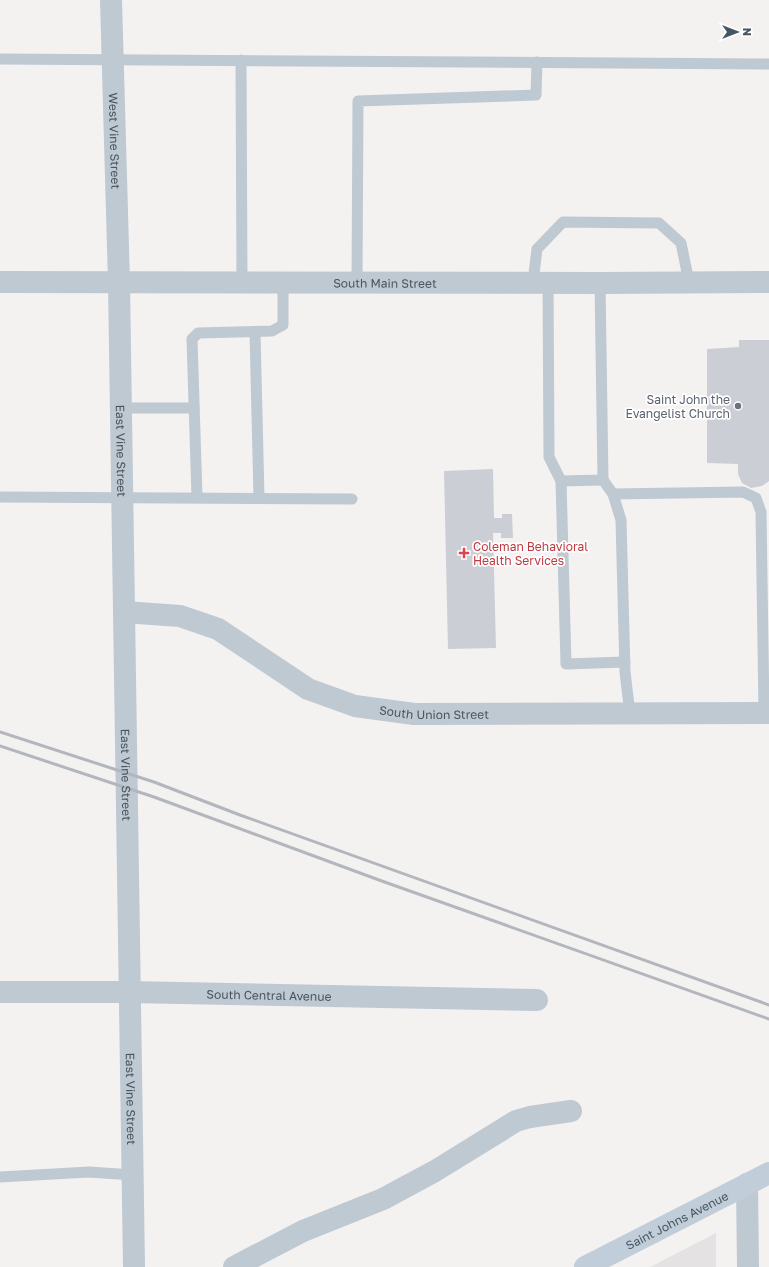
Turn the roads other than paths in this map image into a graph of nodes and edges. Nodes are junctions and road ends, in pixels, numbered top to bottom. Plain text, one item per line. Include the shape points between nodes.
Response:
1 (111, 0) edge
2 (0, 59) edge
3 (113, 59) junction
4 (241, 60) junction
5 (537, 62) junction
6 (769, 64) edge
7 (0, 282) edge
8 (357, 282) junction
9 (540, 282) junction
10 (689, 282) junction
11 (769, 282) edge
12 (119, 283) junction
13 (242, 283) junction
14 (283, 283) junction
15 (600, 283) junction
16 (254, 332) junction
17 (121, 408) junction
18 (194, 408) junction
19 (602, 480) junction
20 (561, 481) junction
21 (613, 494) junction
22 (0, 497) edge
23 (122, 497) junction
24 (197, 498) junction
25 (259, 498) junction
26 (352, 499) dead end
27 (124, 612) junction
28 (625, 662) junction
29 (767, 713) edge
30 (630, 714) junction
31 (0, 992) edge
32 (130, 992) junction
33 (537, 1000) dead end
34 (571, 1111) dead end
35 (769, 1173) edge
36 (133, 1175) junction
37 (0, 1177) edge
38 (747, 1184) junction
39 (134, 1267) edge
40 (234, 1267) edge
41 (584, 1267) edge
42 (748, 1267) edge

1 - 3 street, West Vine Street
2 - 3 lane
3 - 4 lane
3 - 12 street, West Vine Street
4 - 5 lane
4 - 13 lane
5 - 6 lane
5 - 8 lane via 536,95 358,101
7 - 12 street, South Main Street
8 - 9 street, South Main Street
8 - 14 street, South Main Street
9 - 10 lane via 537,249 563,222 659,223 682,243
9 - 15 street, South Main Street
9 - 20 lane via 549,457
10 - 11 street, South Main Street
10 - 15 street, South Main Street
12 - 13 street, South Main Street
12 - 17 street, East Vine Street
13 - 14 street, South Main Street
14 - 16 lane via 283,325 272,331
15 - 19 lane
16 - 18 lane via 198,333 192,339
16 - 25 lane
17 - 18 lane
17 - 23 street, East Vine Street
18 - 24 lane
19 - 20 lane
19 - 21 lane
20 - 28 lane via 566,664
21 - 28 lane via 621,520
21 - 29 lane via 743,492 756,498 761,512
22 - 23 lane
23 - 24 lane
23 - 27 street, East Vine Street
24 - 25 lane
25 - 26 lane
27 - 30 street, South Union Street via 180,616 218,629 308,689 355,706 414,714
27 - 32 street, East Vine Street
28 - 30 lane
29 - 30 street, South Union Street
31 - 32 street, South Central Avenue
32 - 33 street, South Central Avenue
32 - 36 street, East Vine Street
34 - 40 street via 516,1121 435,1171 382,1199 303,1231
35 - 38 street, Saint Johns Avenue
36 - 37 lane via 89,1172
36 - 39 street, East Vine Street
38 - 41 street, Saint Johns Avenue
38 - 42 street

